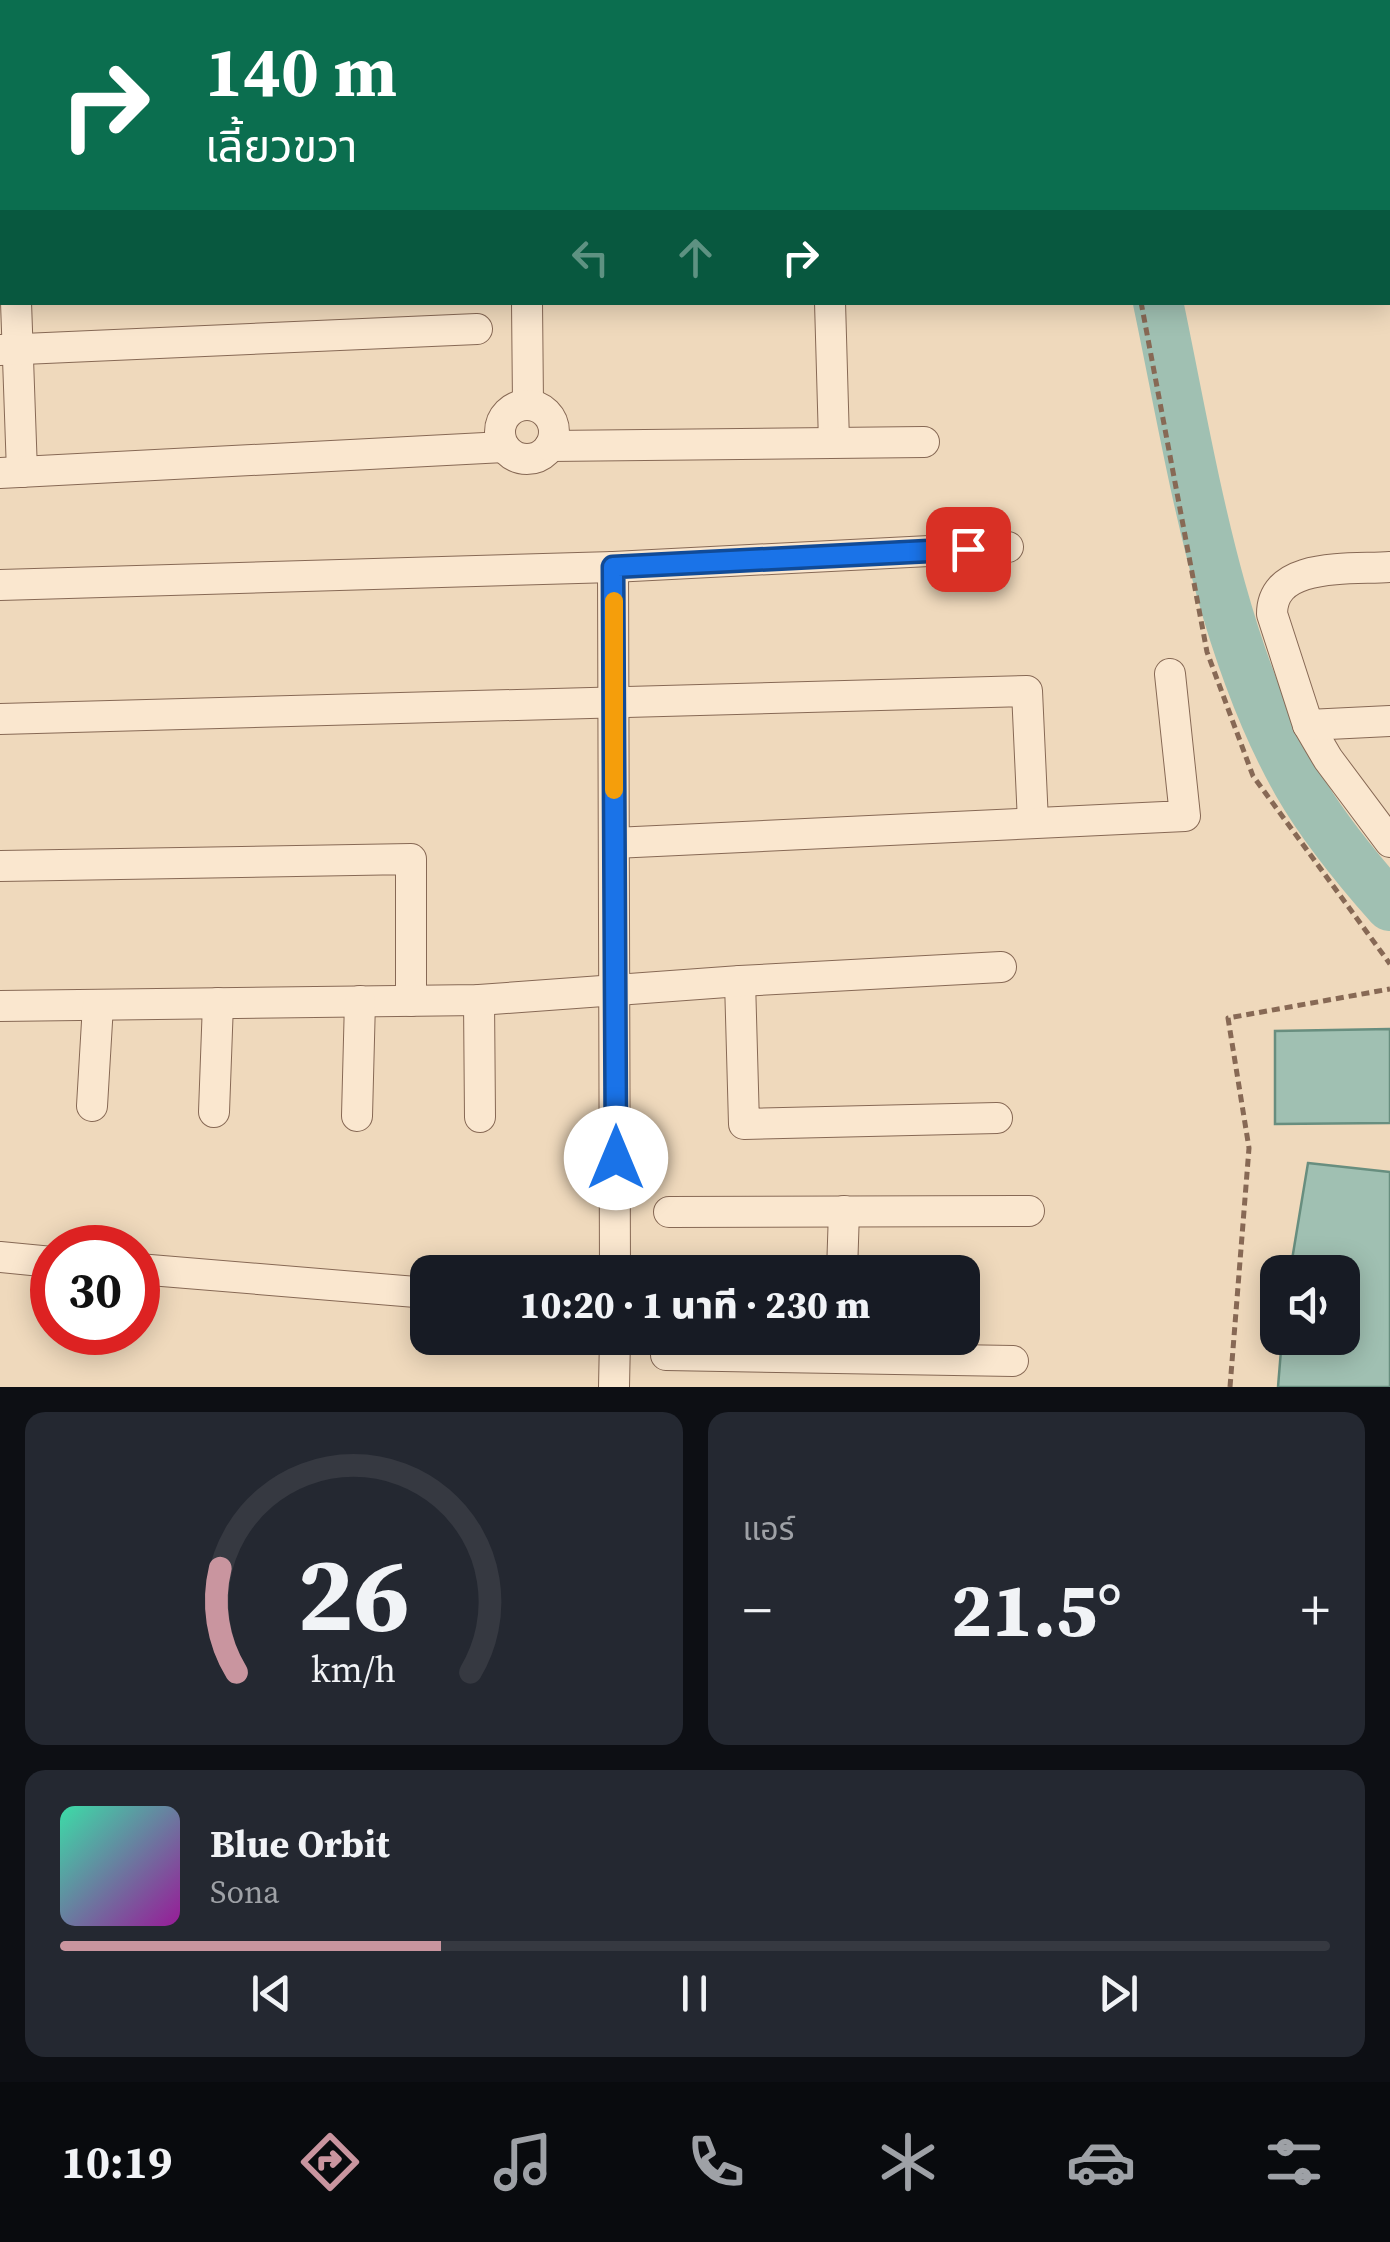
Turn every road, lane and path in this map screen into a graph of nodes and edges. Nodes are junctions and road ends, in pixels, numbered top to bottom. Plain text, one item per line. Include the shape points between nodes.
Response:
1 (16, 305) edge
2 (527, 305) edge
3 (830, 305) edge
4 (1142, 305) edge
5 (476, 329) dead end
6 (10, 350) edge
7 (528, 404) junction
8 (834, 442) junction
9 (924, 442) dead end
10 (550, 446) junction
11 (504, 447) junction
12 (11, 473) edge
13 (1008, 547) dead end
14 (613, 567) junction
15 (1390, 567) edge
16 (0, 584) edge
17 (1170, 674) dead end
18 (614, 700) junction
19 (0, 719) edge
20 (1390, 720) edge
21 (1308, 725) junction
22 (1033, 822) junction
23 (1390, 842) edge
24 (614, 843) junction
25 (0, 866) edge
26 (1390, 964) edge
27 (1001, 968) dead end
28 (740, 981) junction
29 (1390, 989) edge
30 (615, 990) junction
31 (479, 1000) junction
32 (360, 1001) junction
33 (411, 1001) junction
34 (218, 1003) junction
35 (98, 1005) junction
36 (0, 1006) edge
37 (92, 1106) dead end
38 (214, 1112) dead end
39 (357, 1116) dead end
40 (480, 1117) dead end
41 (997, 1118) dead end
42 (1029, 1211) dead end
43 (670, 1212) dead end
44 (844, 1212) junction
45 (615, 1255) edge
46 (843, 1255) edge
47 (0, 1258) edge
48 (30, 1260) edge
49 (160, 1271) edge
50 (410, 1291) edge
51 (615, 1355) edge
52 (666, 1355) dead end
53 (839, 1361) edge
54 (1012, 1361) dead end
55 (614, 1387) edge
56 (1230, 1387) edge

1 - 6 street
2 - 7 street
3 - 8 street
4 - 26 path via 1207,652 1246,758
5 - 6 street
6 - 12 street
7 - 10 street via 551,419
7 - 11 street via 505,415
8 - 9 street
8 - 10 street
10 - 11 street via 527,459
11 - 12 street
13 - 14 street
14 - 16 street
14 - 18 street
15 - 21 street via 1304,574 1277,588 1272,614
17 - 22 street via 1184,816
18 - 19 street
18 - 22 street via 1026,690
18 - 24 street
20 - 21 street
21 - 23 street
22 - 24 street
24 - 30 street
25 - 33 street via 411,860
27 - 28 street
28 - 30 street
28 - 41 street via 744,1124
29 - 56 path via 1228,1018 1249,1148
30 - 31 street
30 - 45 street
31 - 33 street
31 - 40 street
32 - 33 street
32 - 34 street
32 - 39 street
34 - 35 street
34 - 38 street
35 - 36 street
35 - 37 street
42 - 44 street
43 - 44 street
44 - 46 street
47 - 48 street
49 - 50 street
51 - 55 street
52 - 53 street
53 - 54 street

